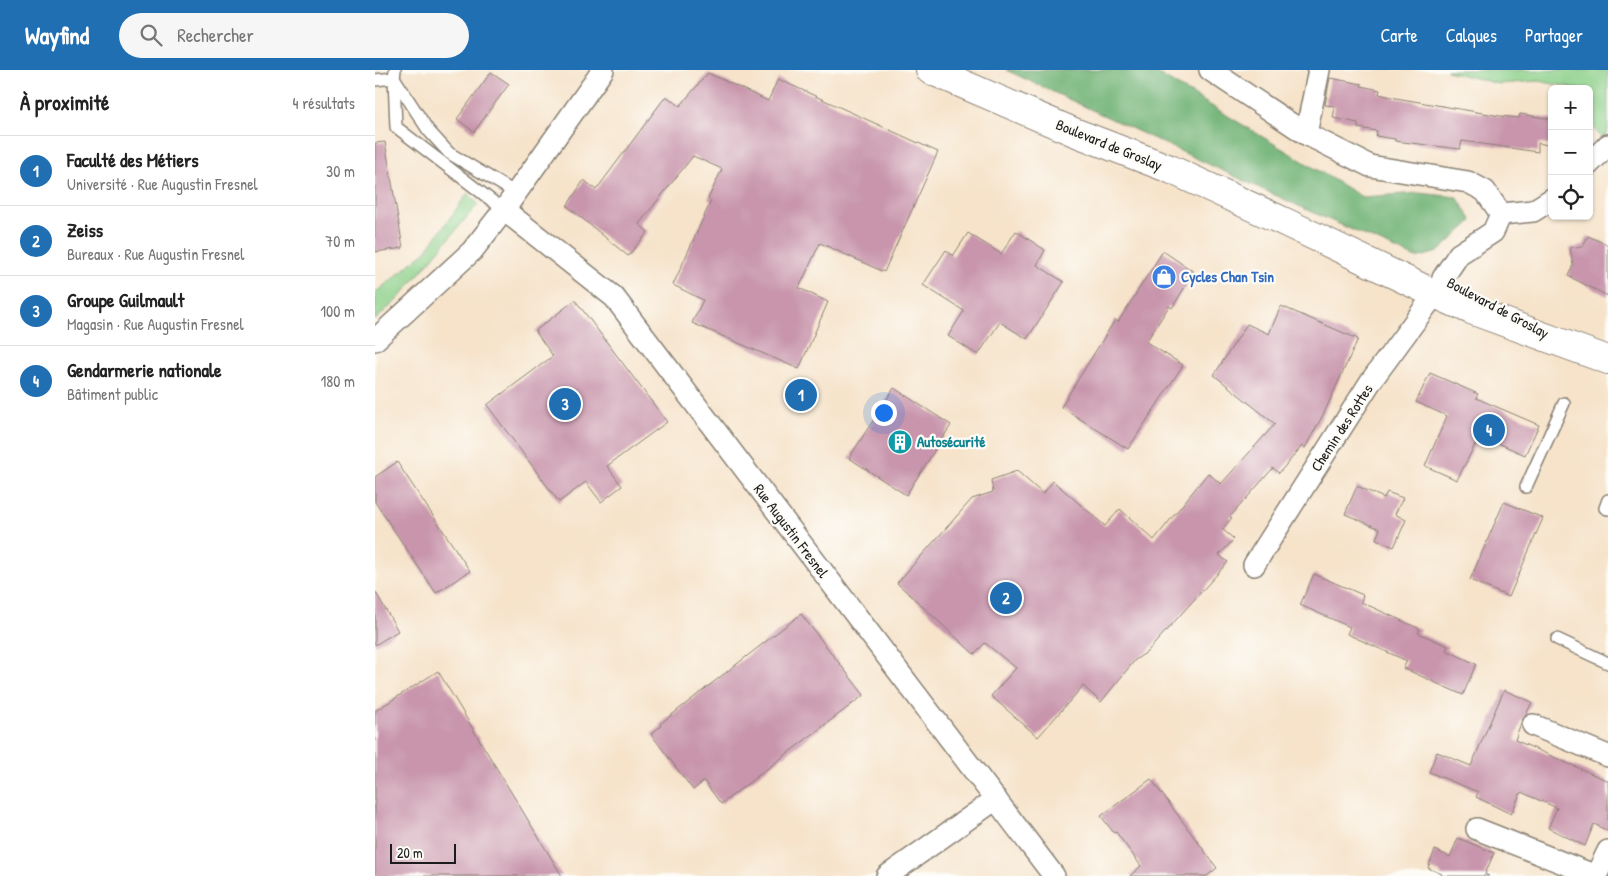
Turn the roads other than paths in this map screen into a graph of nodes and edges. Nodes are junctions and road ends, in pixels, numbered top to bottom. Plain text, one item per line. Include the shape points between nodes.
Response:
1 (603, 70) edge
2 (930, 70) edge
3 (1210, 70) edge
4 (1319, 70) edge
5 (394, 74) edge
6 (375, 80) edge
7 (1306, 134) junction
8 (1608, 146) edge
9 (1593, 160) edge
10 (516, 193) junction
11 (1548, 202) edge
12 (504, 210) junction
13 (1501, 214) junction
14 (1439, 286) junction
15 (375, 340) edge
16 (1608, 360) edge
17 (1564, 403) dead end
18 (1525, 487) dead end
19 (1608, 500) edge
20 (1608, 509) edge
21 (1254, 565) dead end
22 (1557, 639) dead end
23 (1608, 663) edge
24 (1533, 725) dead end
25 (1608, 756) edge
26 (996, 799) junction
27 (1477, 829) dead end
28 (1608, 851) edge
29 (887, 876) edge
30 (1054, 876) edge
31 (1596, 876) edge

1 - 10 street
2 - 14 main road, Boulevard de Groslay via 1170,169 1287,223
3 - 7 street
4 - 7 street
5 - 6 lane
5 - 10 lane via 427,130 449,153
5 - 12 lane via 396,127
7 - 13 street via 1370,166 1468,182 1485,191
8 - 9 street
10 - 12 street
11 - 13 street via 1533,211
12 - 15 street via 472,251
12 - 26 street, Rue Augustin Fresnel via 614,296
13 - 14 street, Chemin des Rottes via 1493,232 1459,254
14 - 16 main road, Boulevard de Groslay via 1471,310
14 - 21 street, Chemin des Rottes via 1371,381
17 - 18 lane
19 - 20 lane via 1605,508
22 - 23 lane
24 - 25 street
26 - 29 street
26 - 30 street, Rue Augustin Fresnel
27 - 31 street
28 - 31 street

